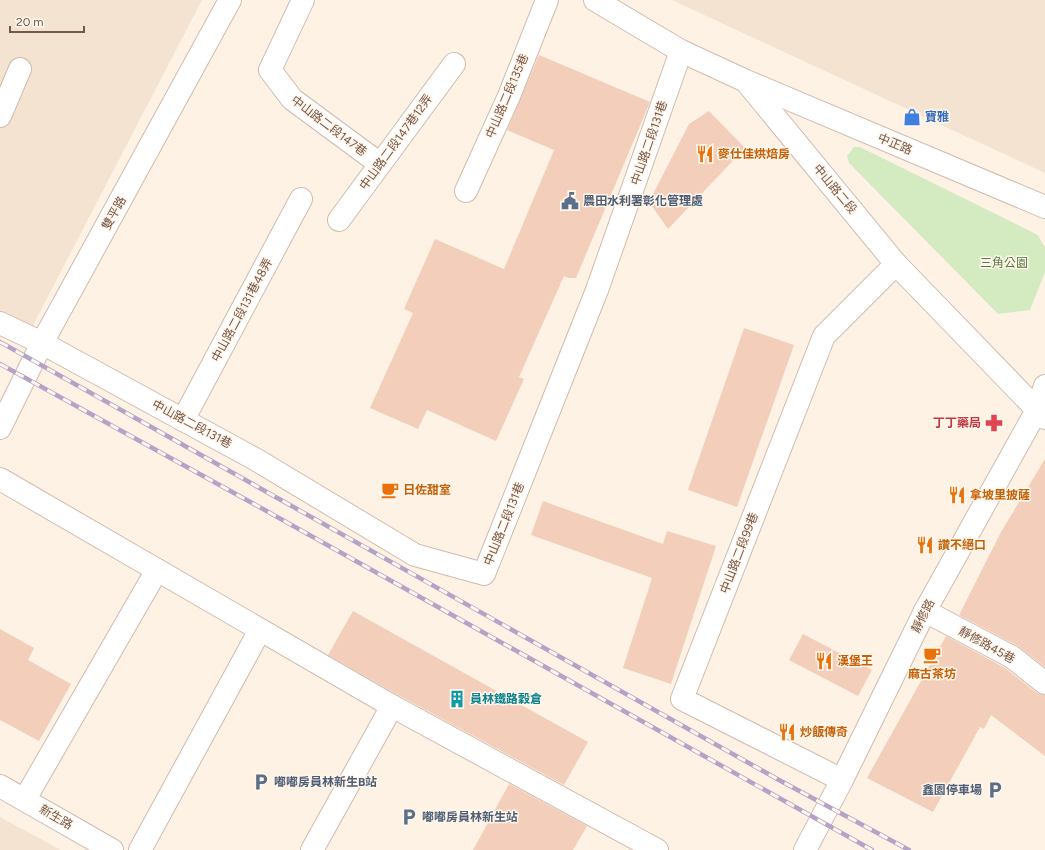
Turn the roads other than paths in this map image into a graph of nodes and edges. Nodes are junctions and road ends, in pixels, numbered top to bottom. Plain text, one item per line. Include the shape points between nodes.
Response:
1 (230, 0) edge
2 (303, 0) edge
3 (547, 0) edge
4 (595, 0) edge
5 (681, 51) junction
6 (454, 64) dead end
7 (20, 69) dead end
8 (746, 81) junction
9 (0, 116) edge
10 (380, 164) junction
11 (466, 191) dead end
12 (301, 199) dead end
13 (1045, 207) edge
14 (339, 220) dead end
15 (896, 264) junction
16 (0, 323) edge
17 (42, 343) junction
18 (1045, 386) edge
19 (1041, 414) edge
20 (183, 420) junction
21 (0, 428) edge
22 (0, 479) edge
23 (157, 570) junction
24 (925, 611) junction
25 (260, 630) junction
26 (1045, 683) edge
27 (392, 706) junction
28 (842, 780) junction
29 (0, 786) edge
30 (25, 799) junction
31 (112, 850) edge
32 (140, 850) edge
33 (312, 850) edge
34 (657, 850) edge
35 (805, 850) edge

1 - 17 street, 雙平路
2 - 10 street, 中山路二段147巷 via 270,70 292,99
3 - 11 street, 中山路二段135巷 via 509,96
4 - 5 street, 中山路二段
5 - 8 street, 中山路二段
5 - 20 street, 中山路二段131巷 via 597,290 484,574 415,555 255,459
6 - 10 street, 中山路二段147巷12弄
7 - 9 street
8 - 13 street, 中正路
8 - 15 street, 中山路二段
10 - 14 street, 中山路二段147巷12弄
12 - 20 street, 中山路二段131巷48弄
15 - 19 street, 中山路二段
15 - 28 street, 中山路二段99巷 via 824,336 682,699
16 - 17 street, 中山路二段131巷
17 - 20 street, 中山路二段131巷
17 - 21 street, 雙平路
18 - 19 street, 靜修路
19 - 24 street, 靜修路
22 - 23 street
23 - 25 street
23 - 30 street
24 - 26 street, 靜修路45巷 via 1012,657
24 - 28 street, 靜修路
25 - 27 street
25 - 32 street
27 - 33 street
27 - 34 street
28 - 35 street, 靜修路
29 - 30 street, 新生路
30 - 31 street, 新生路

